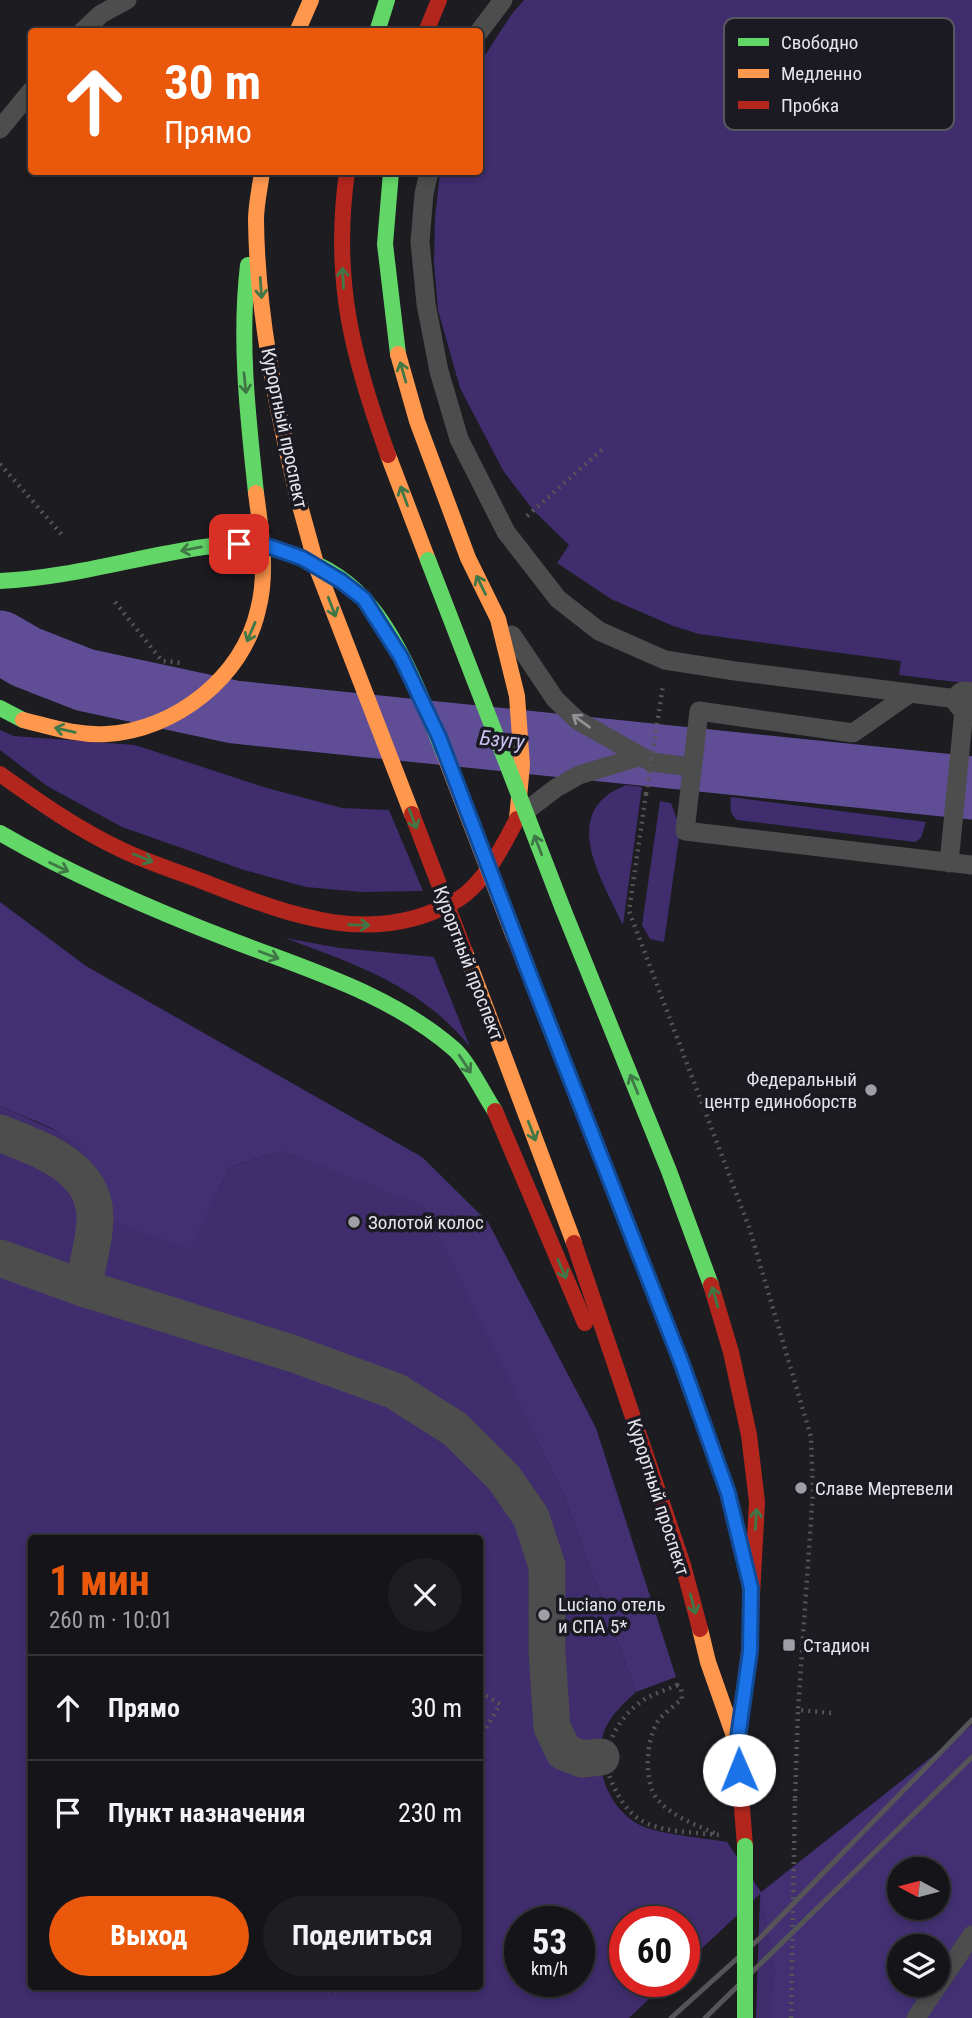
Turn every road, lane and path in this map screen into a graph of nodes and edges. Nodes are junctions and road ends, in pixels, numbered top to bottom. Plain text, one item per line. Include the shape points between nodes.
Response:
1 (127, 0) edge
2 (311, 0) edge
3 (387, 0) edge
4 (439, 0) edge
5 (503, 0) edge
6 (86, 28) edge
7 (300, 28) edge
8 (378, 28) edge
9 (428, 28) edge
10 (482, 28) edge
11 (28, 95) edge
12 (0, 129) edge
13 (262, 175) edge
14 (347, 175) edge
15 (391, 175) edge
16 (428, 175) edge
17 (256, 218) junction
18 (605, 447) dead end
19 (0, 464) edge
20 (506, 533) junction
21 (67, 541) dead end
22 (0, 581) edge
23 (110, 595) dead end
24 (498, 619) junction
25 (188, 664) dead end
26 (663, 686) dead end
27 (909, 694) junction
28 (969, 701) edge
29 (0, 708) edge
30 (645, 759) junction
31 (692, 767) junction
32 (0, 774) edge
33 (517, 818) junction
34 (0, 833) edge
35 (949, 863) junction
36 (972, 865) edge
37 (0, 1133) edge
38 (0, 1258) edge
39 (83, 1288) junction
40 (657, 1493) junction
41 (751, 1588) junction
42 (483, 1694) edge
43 (798, 1710) junction
44 (831, 1713) dead end
45 (483, 1734) edge
46 (737, 1745) junction
47 (601, 1757) dead end
48 (649, 1759) joint
49 (972, 1935) edge
50 (745, 2018) edge
51 (791, 2018) edge
52 (916, 2018) edge

1 - 6 lane
2 - 7 main road
3 - 8 main road
4 - 9 main road
5 - 10 lane
11 - 12 lane
13 - 17 main road, Курортный проспект
41 -> 14 main road, Курортный проспект, bridge via 757,1502 749,1435 709,1277 382,437 356,356 344,297
24 -> 15 main road via 463,545 417,421 395,345 384,244
16 - 20 lane via 420,242 439,371 459,439
17 -> 29 main road, bridge via 245,288 242,359 262,536 261,594 246,643 223,678 197,699 142,728 81,734 23,720
17 -> 40 main road, Курортный проспект, bridge via 264,327 281,428 318,571 575,1245
18 - 20 path
19 - 21 path
20 - 27 lane via 558,599 576,614 599,631 664,660
41 -> 22 main road, bridge via 728,1493 682,1364 439,737 401,657 364,599 302,558 265,545 199,547 58,577
23 - 25 path via 162,661
30 -> 24 lane via 577,720 555,699 518,641
24 - 33 main road, bridge via 517,696 522,765
26 - 30 path, bridge
27 - 28 lane
27 - 31 lane via 853,733 699,711
28 - 35 lane
30 - 31 lane
30 - 33 lane via 579,775
30 - 43 path, bridge via 646,794 629,911 749,1227 811,1437 813,1491
31 - 35 lane via 685,831
32 -> 33 main road via 52,811 122,850 257,903 340,924 411,920 459,899 483,876
34 -> 40 main road via 49,862 189,924 378,996 457,1051 497,1115
35 - 36 lane
37 - 39 street via 55,1155 76,1173 91,1195 95,1217
38 - 39 street
39 - 47 street via 294,1353 395,1391 455,1429 504,1478 531,1517 547,1566 552,1727 564,1752 582,1759
40 -> 46 main road, Курортный проспект
41 - 46 main road, Курортный проспект via 750,1651
42 - 45 path via 500,1704
43 - 44 path
43 - 51 path, bridge
46 - 50 main road, Курортный проспект, bridge via 745,1846
48 - 48 path via 656,1798 677,1816 719,1835 669,1829 639,1819 624,1805 610,1778 612,1734 642,1700 677,1685 682,1699 659,1720
49 - 52 lane

